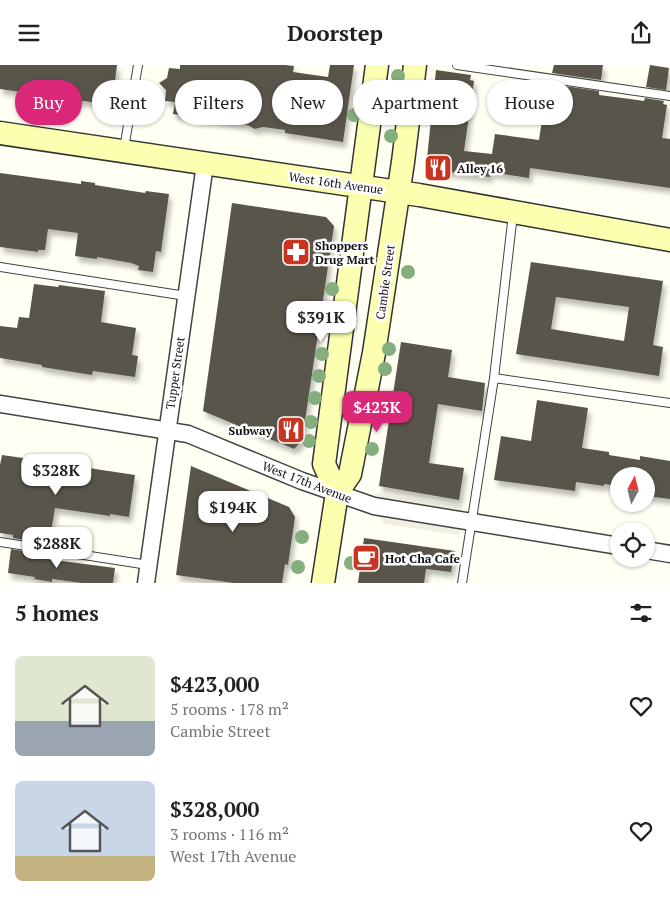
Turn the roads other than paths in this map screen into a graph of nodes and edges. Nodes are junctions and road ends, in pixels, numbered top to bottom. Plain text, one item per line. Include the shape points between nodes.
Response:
1 (138, 65) edge
2 (376, 65) edge
3 (415, 65) edge
4 (457, 65) edge
5 (670, 96) edge
6 (0, 133) edge
7 (123, 151) junction
8 (205, 164) junction
9 (360, 187) junction
10 (398, 192) junction
11 (514, 212) junction
12 (670, 240) edge
13 (0, 267) edge
14 (186, 296) junction
15 (494, 377) junction
16 (670, 403) edge
17 (0, 404) edge
18 (167, 430) junction
19 (336, 493) junction
20 (471, 522) junction
21 (0, 542) edge
22 (610, 545) edge
23 (655, 552) edge
24 (670, 554) edge
25 (148, 565) junction
26 (146, 583) edge
27 (323, 583) edge
28 (462, 583) edge

1 - 7 lane
2 - 9 main road
3 - 10 main road, Cambie Street
4 - 5 lane
6 - 7 main road, West 16th Avenue
7 - 8 main road, West 16th Avenue
8 - 9 main road, West 16th Avenue
8 - 14 street, Tupper Street
9 - 10 main road, West 16th Avenue
9 - 19 main road via 324,464
10 - 11 main road, West 16th Avenue
10 - 19 main road, Cambie Street via 374,353 350,474
11 - 12 main road, West 16th Avenue
11 - 15 lane
13 - 14 lane
14 - 18 street, Tupper Street
15 - 16 lane
15 - 20 lane
17 - 18 street, West 17th Avenue
18 - 19 street, West 17th Avenue via 188,434
18 - 25 street, Tupper Street
19 - 20 street, West 17th Avenue via 374,507
19 - 27 main road, Cambie Street
20 - 22 street, West 17th Avenue
20 - 28 lane
21 - 25 lane
23 - 24 street
25 - 26 street, Tupper Street

